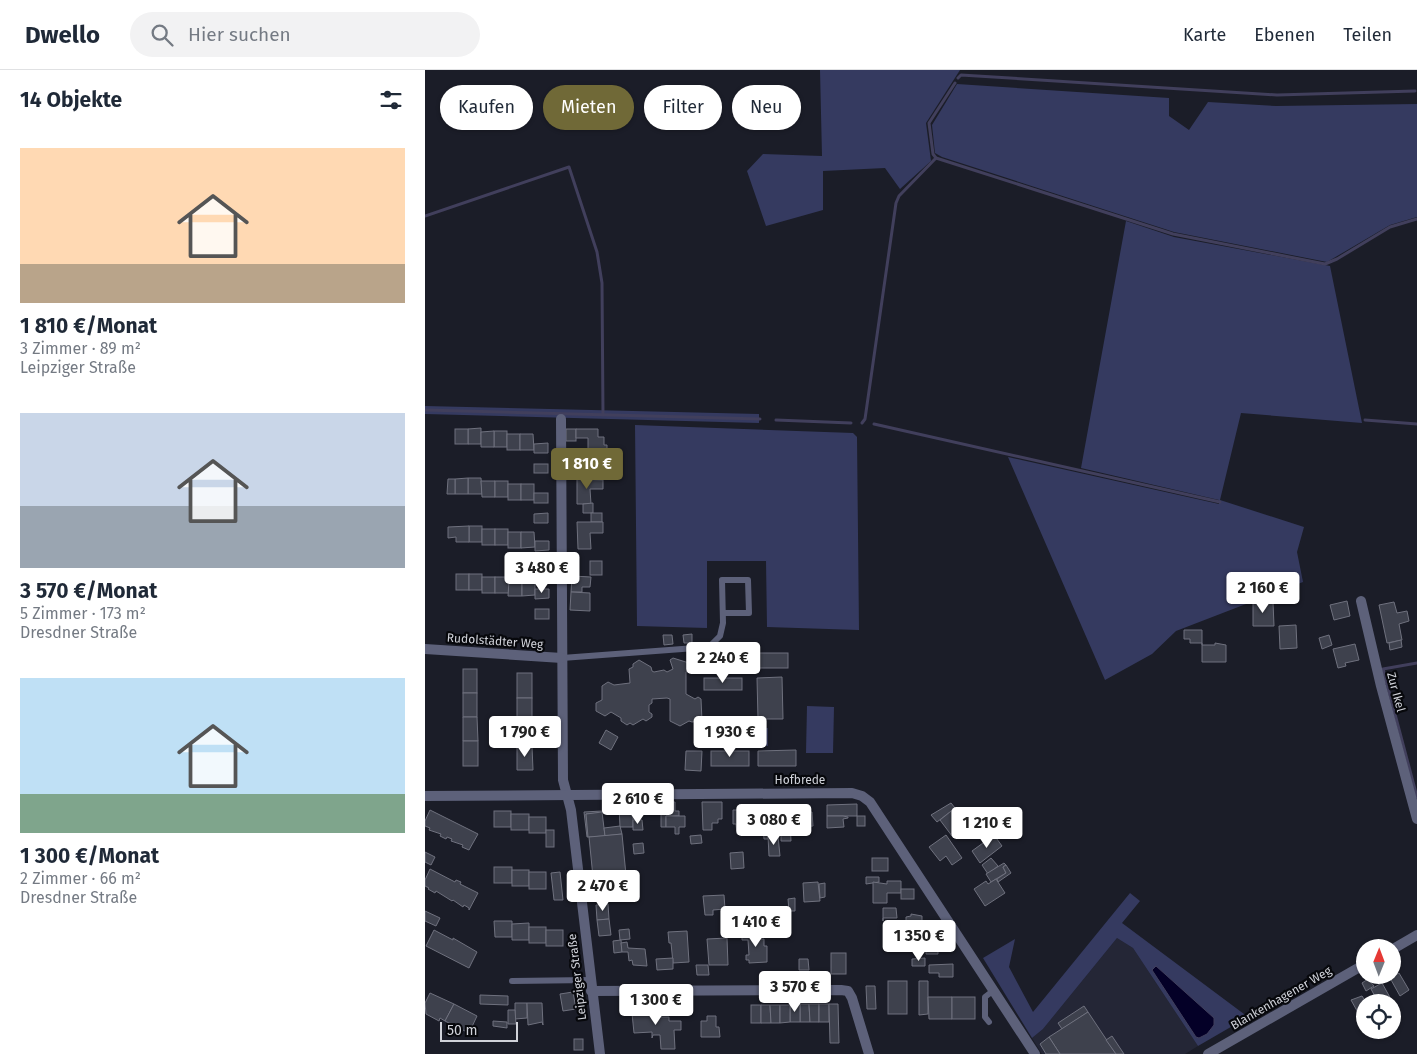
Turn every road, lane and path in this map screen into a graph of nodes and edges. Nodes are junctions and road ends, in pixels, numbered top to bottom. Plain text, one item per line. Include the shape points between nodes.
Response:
1 (561, 419) dead end
2 (1361, 601) dead end
3 (723, 613) junction
4 (425, 649) edge
5 (563, 658) junction
6 (568, 794) junction
7 (425, 796) edge
8 (1417, 819) edge
9 (1417, 935) edge
10 (1401, 944) edge
11 (1356, 969) edge
12 (512, 980) dead end
13 (590, 986) junction
14 (994, 990) junction
15 (989, 1022) dead end
16 (600, 1054) edge
17 (869, 1054) edge
18 (1035, 1054) edge
19 (1209, 1054) edge

1 - 5 street, Leipziger Straße
2 - 8 street, Zur Ikel
3 - 3 lane via 749,613 748,580 722,580
3 - 5 lane via 720,636 709,647
4 - 5 street, Rudolstädter Weg
5 - 6 street, Leipziger Straße via 563,780
6 - 7 street, Hofbrede
6 - 13 street, Leipziger Straße
6 - 14 street, Hofbrede via 852,793 862,796 870,802
9 - 10 street
11 - 19 street, Blankenhagener Weg
12 - 13 lane
13 - 16 street, Leipziger Straße
13 - 17 street via 841,990 852,998
14 - 15 lane via 985,997 985,1017
14 - 18 street, Hofbrede

